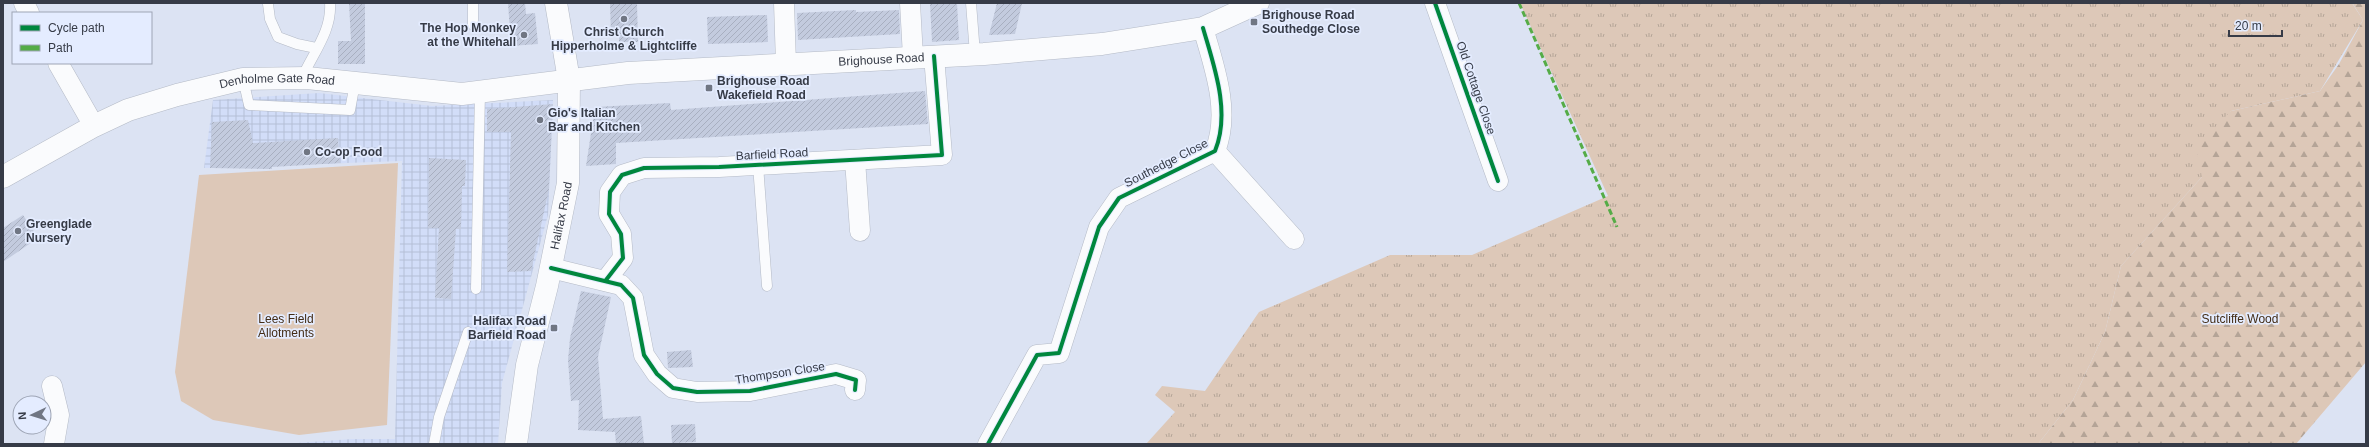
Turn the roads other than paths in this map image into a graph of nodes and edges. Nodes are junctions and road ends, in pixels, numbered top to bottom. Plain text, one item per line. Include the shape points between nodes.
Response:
1 (24, 3) edge
2 (330, 3) edge
3 (473, 3) edge
4 (556, 3) edge
5 (784, 3) edge
6 (910, 3) edge
7 (1258, 3) edge
8 (1436, 3) edge
9 (268, 4) edge
10 (972, 6) edge
11 (28, 12) edge
12 (473, 25) dead end
13 (1203, 28) junction
14 (316, 48) junction
15 (975, 54) junction
16 (924, 56) junction
17 (59, 64) edge
18 (786, 64) junction
19 (302, 78) junction
20 (243, 79) junction
21 (570, 80) junction
22 (354, 83) junction
23 (480, 92) junction
24 (94, 126) junction
25 (1216, 151) junction
26 (855, 160) junction
27 (758, 165) junction
28 (3, 177) edge
29 (1498, 181) dead end
30 (860, 231) dead end
31 (1294, 239) dead end
32 (550, 268) junction
33 (606, 280) junction
34 (767, 286) dead end
35 (476, 289) dead end
36 (468, 332) dead end
37 (52, 386) dead end
38 (855, 390) dead end
39 (54, 444) edge
40 (434, 444) edge
41 (516, 444) edge
42 (988, 444) edge

1 - 11 street
2 - 14 lane via 330,21
3 - 12 lane
4 - 21 main road, Halifax Road
5 - 18 street
6 - 16 street
7 - 13 main road, Brighouse Road
8 - 29 street, Old Cottage Close
9 - 14 lane via 270,19 278,37
10 - 15 lane
13 - 15 main road, Brighouse Road via 1102,44
13 - 25 street, Southedge Close via 1214,64 1222,108 1220,140
14 - 19 lane
15 - 16 main road, Brighouse Road
16 - 18 main road, Brighouse Road
16 - 26 street, Barfield Road via 942,155
17 - 24 street
18 - 21 main road, Brighouse Road via 628,73
19 - 20 main road, Denholme Gate Road
19 - 22 main road, Denholme Gate Road
20 - 22 lane via 249,104 350,110
20 - 24 main road, Denholme Gate Road via 128,110
21 - 23 main road, Denholme Gate Road
21 - 32 main road, Halifax Road via 568,183
22 - 23 main road, Denholme Gate Road via 462,94
23 - 35 lane
24 - 28 main road, Denholme Gate Road
25 - 31 street, Southedge Close
25 - 42 street, Southedge Close via 1119,198 1099,227 1059,353 1037,355
26 - 27 street, Barfield Road
26 - 30 street
27 - 33 street, Barfield Road via 644,168 622,175 610,192 609,214 621,234 623,258
27 - 34 lane
32 - 33 street, Thompson Close
32 - 41 main road, Halifax Road via 527,366
33 - 38 street, Thompson Close via 621,285 633,298 644,355 657,374 673,388 697,392 750,390 836,374 856,380
36 - 40 lane via 439,417
37 - 39 street via 59,415

